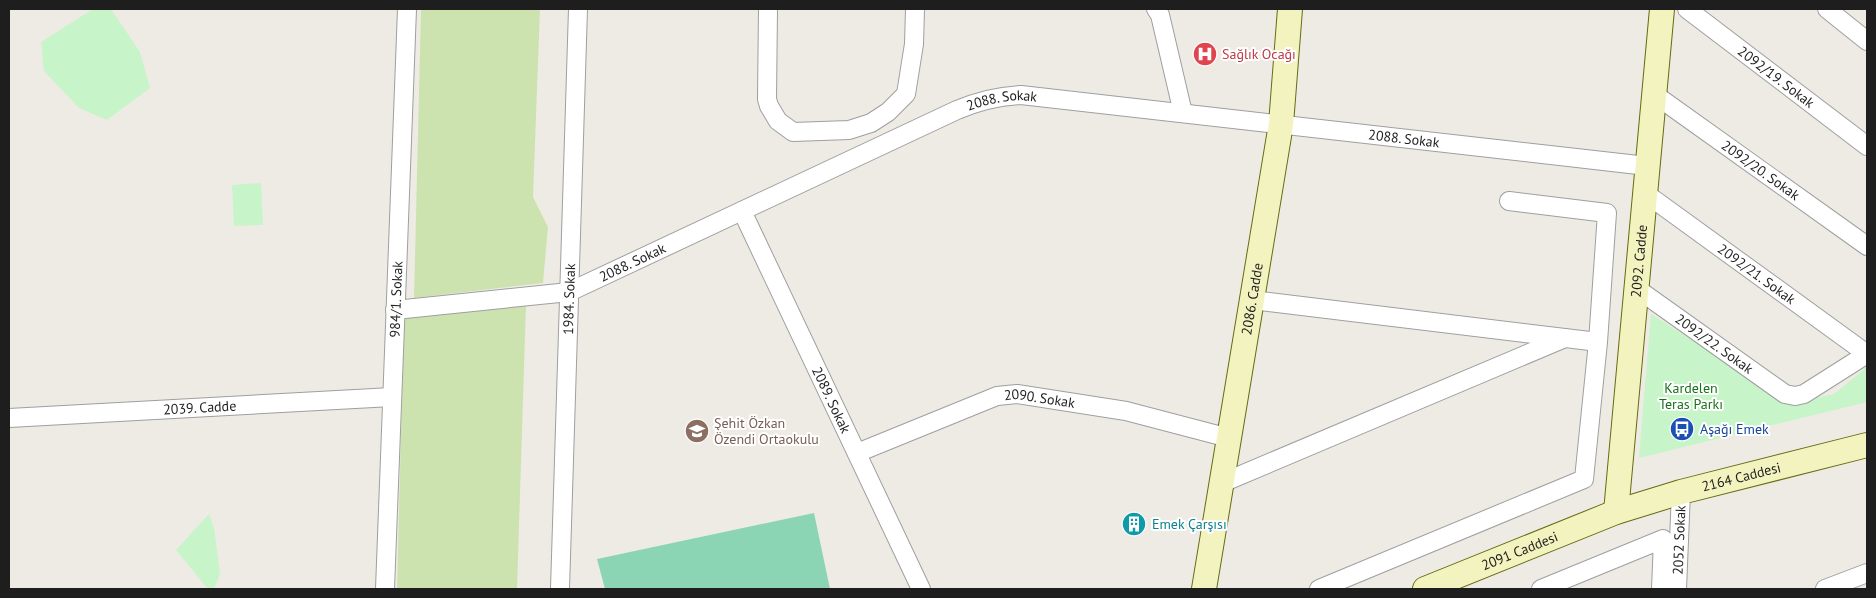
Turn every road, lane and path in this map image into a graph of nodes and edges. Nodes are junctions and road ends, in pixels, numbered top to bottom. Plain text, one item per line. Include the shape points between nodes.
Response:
1 (407, 9) edge
2 (578, 9) edge
3 (768, 9) edge
4 (915, 9) edge
5 (1156, 9) edge
6 (1290, 9) edge
7 (1662, 9) edge
8 (1687, 9) edge
9 (1827, 9) edge
10 (1867, 41) edge
11 (1654, 94) junction
12 (1183, 113) junction
13 (1280, 124) junction
14 (1867, 146) edge
15 (1647, 166) junction
16 (1645, 193) junction
17 (1510, 201) dead end
18 (742, 211) junction
19 (1867, 246) edge
20 (1636, 288) junction
21 (569, 292) junction
22 (1252, 300) junction
23 (396, 310) junction
24 (1564, 338) junction
25 (1598, 342) junction
26 (1867, 354) edge
27 (392, 397) junction
28 (9, 418) edge
29 (1229, 438) junction
30 (1867, 445) edge
31 (857, 453) junction
32 (1222, 483) junction
33 (1681, 492) junction
34 (1616, 512) junction
35 (1867, 573) edge
36 (385, 589) edge
37 (560, 589) edge
38 (922, 589) edge
39 (1204, 589) edge
40 (1319, 589) edge
41 (1425, 589) edge
42 (1541, 589) edge
43 (1661, 589) edge
44 (1677, 589) edge
45 (1825, 589) edge

1 - 23 street, 984/1. Sokak
2 - 21 street, 1984. Sokak
3 - 4 street via 767,99 778,121 792,132 849,130 871,123 888,112 906,94 914,44
5 - 12 street
6 - 13 street, 2086. Cadde
7 - 11 street, 2092. Cadde
8 - 14 street, 2092/19. Sokak
9 - 10 street
11 - 15 street, 2092. Cadde
11 - 19 street, 2092/20. Sokak
12 - 13 street, 2088. Sokak
12 - 18 street, 2088. Sokak via 1021,95 986,99
13 - 15 street, 2088. Sokak
13 - 22 street, 2086. Cadde
15 - 16 street, 2092. Cadde
16 - 20 street, 2092. Cadde
16 - 26 street, 2092/21. Sokak
17 - 25 street via 1608,213
18 - 21 street, 2088. Sokak
18 - 31 street, 2089. Sokak
20 - 26 street, 2092/22. Sokak via 1785,394 1804,394
20 - 34 street, 2092. Cadde
21 - 23 street, 2088. Sokak
21 - 37 street, 1984. Sokak
22 - 24 street
22 - 29 street, 2086. Cadde
23 - 27 street, 984/1. Sokak
24 - 25 street
24 - 32 street
25 - 40 street via 1584,479
27 - 28 street, 2039. Cadde
27 - 36 street, 984/1. Sokak
29 - 31 street, 2090. Sokak via 1126,411 1006,394
29 - 32 street, 2086. Cadde
30 - 33 street, 2164 Caddesi
31 - 38 street, 2089. Sokak
32 - 39 street, 2086. Cadde
33 - 34 street, 2164 Caddesi
33 - 44 street, 2052 Sokak
34 - 41 street, 2091 Caddesi
35 - 45 street
42 - 43 street via 1663,539

